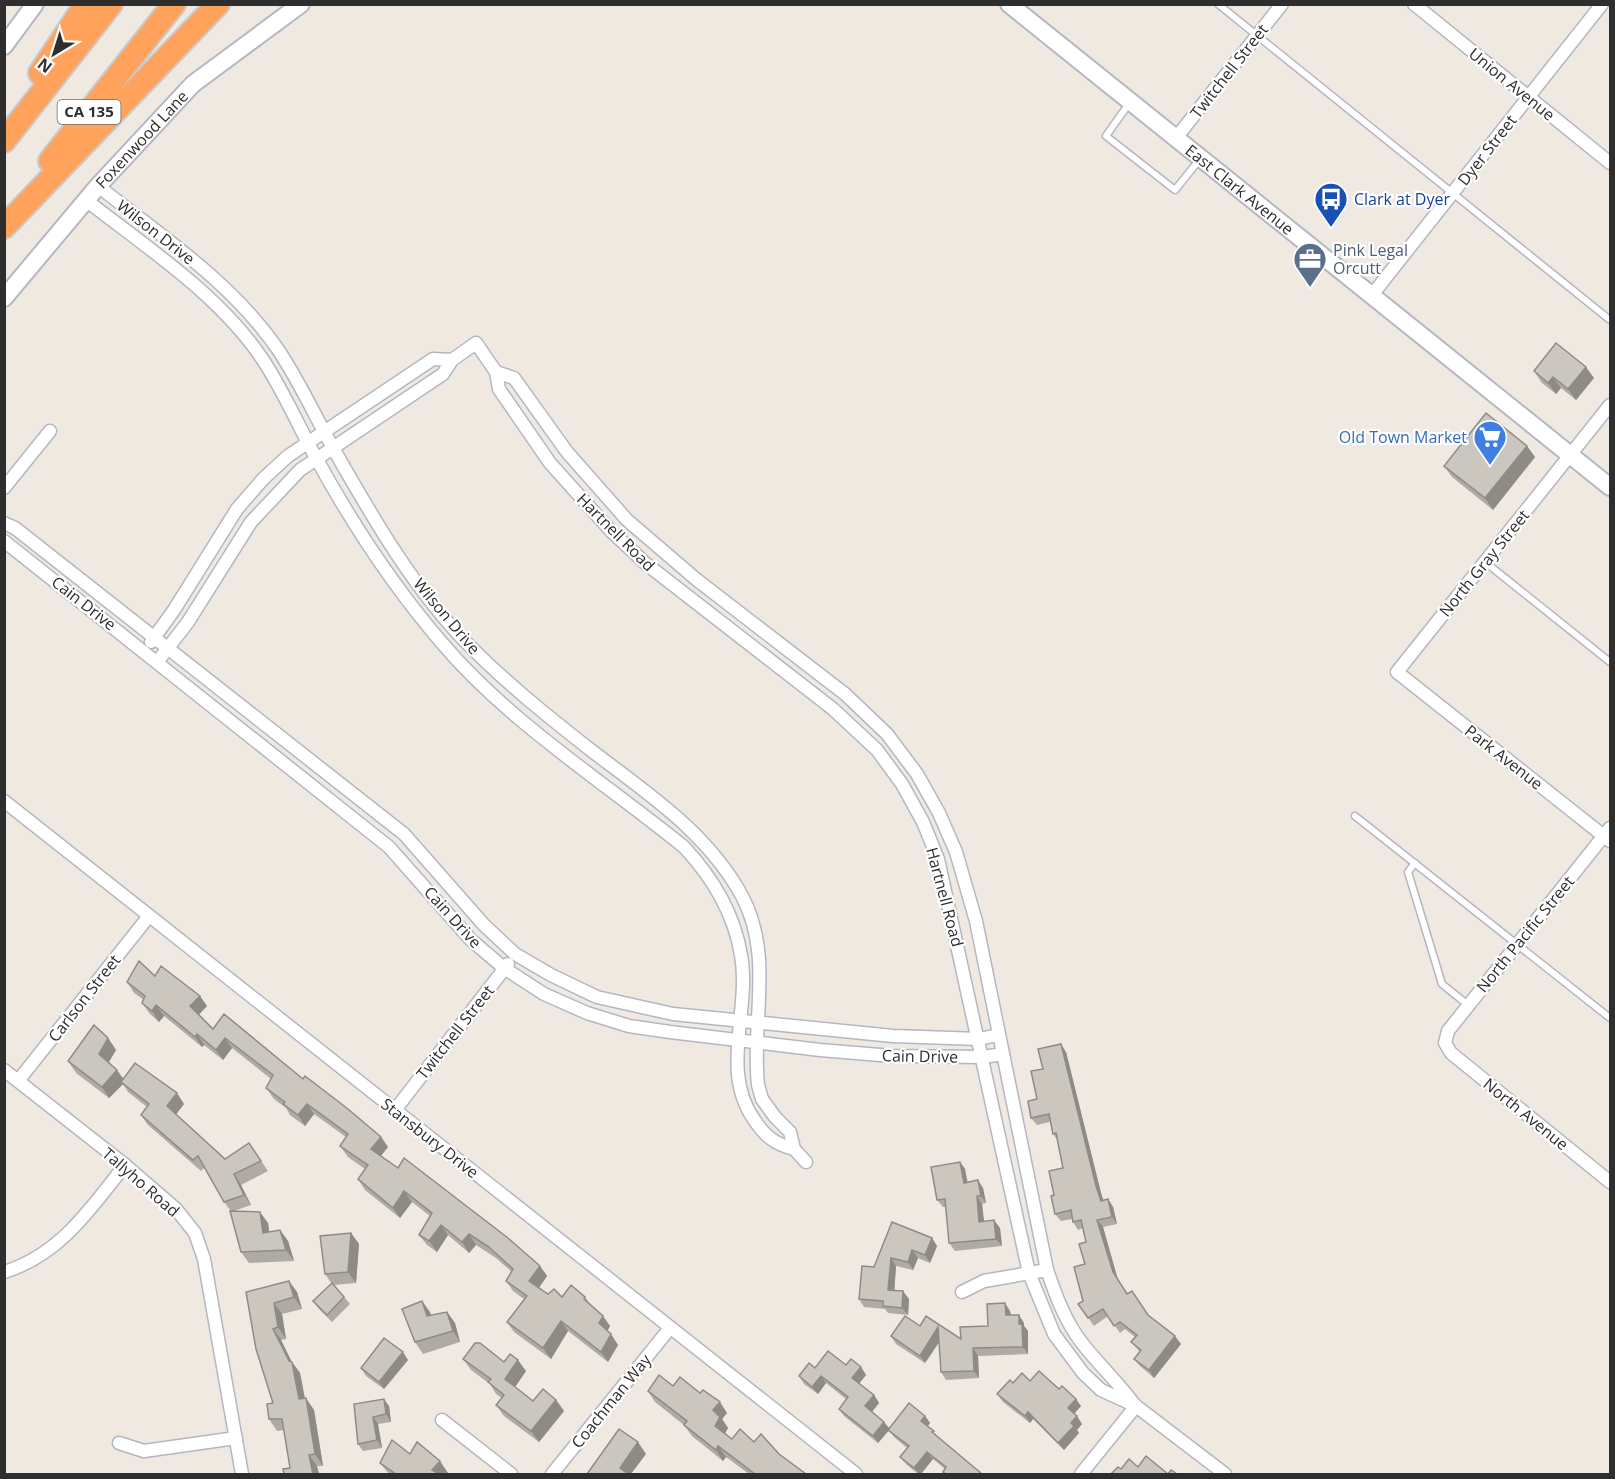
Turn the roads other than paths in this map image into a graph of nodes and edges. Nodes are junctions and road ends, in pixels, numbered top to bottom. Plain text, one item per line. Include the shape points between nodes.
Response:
1 (35, 4) edge
2 (86, 4) edge
3 (111, 4) edge
4 (174, 4) edge
5 (218, 4) edge
6 (301, 4) edge
7 (1009, 4) edge
8 (1218, 4) edge
9 (1282, 4) edge
10 (1414, 4) edge
11 (1602, 4) edge
12 (1257, 35) junction
13 (4, 46) edge
14 (1529, 97) junction
15 (1130, 102) junction
16 (4, 126) edge
17 (1176, 138) junction
18 (4, 141) edge
19 (1201, 158) junction
20 (1611, 163) edge
21 (98, 186) junction
22 (1453, 193) junction
23 (86, 200) junction
24 (4, 219) edge
25 (4, 227) edge
26 (1372, 295) junction
27 (4, 298) edge
28 (1611, 320) edge
29 (452, 360) junction
30 (496, 372) junction
31 (1611, 405) edge
32 (50, 430) dead end
33 (324, 432) junction
34 (308, 443) junction
35 (332, 447) junction
36 (1570, 455) junction
37 (316, 458) junction
38 (1611, 487) edge
39 (4, 488) edge
40 (4, 523) edge
41 (4, 541) edge
42 (1485, 562) junction
43 (697, 580) junction
44 (685, 595) junction
45 (155, 636) junction
46 (169, 647) junction
47 (145, 650) junction
48 (158, 661) junction
49 (1611, 662) edge
50 (1398, 672) joint
51 (845, 694) junction
52 (832, 709) junction
53 (582, 743) junction
54 (571, 758) junction
55 (319, 767) junction
56 (308, 781) junction
57 (4, 801) edge
58 (1355, 816) dead end
59 (1608, 835) edge
60 (1415, 863) junction
61 (149, 916) junction
62 (1518, 944) junction
63 (515, 954) junction
64 (504, 968) junction
65 (1469, 1005) junction
66 (1611, 1018) edge
67 (740, 1022) junction
68 (758, 1024) junction
69 (998, 1035) junction
70 (979, 1039) junction
71 (739, 1040) junction
72 (757, 1043) junction
73 (1445, 1043) joint
74 (1003, 1054) junction
75 (983, 1057) junction
76 (4, 1070) edge
77 (18, 1081) junction
78 (395, 1110) junction
79 (794, 1149) junction
80 (806, 1162) dead end
81 (125, 1165) junction
82 (1611, 1182) edge
83 (1047, 1270) junction
84 (4, 1272) edge
85 (1029, 1273) junction
86 (962, 1292) dead end
87 (670, 1328) junction
88 (1136, 1406) junction
89 (442, 1420) dead end
90 (236, 1438) junction
91 (119, 1443) dead end
92 (242, 1474) edge
93 (511, 1474) edge
94 (552, 1474) edge
95 (856, 1474) edge
96 (1081, 1474) edge
97 (1225, 1474) edge

1 - 13 main road
2 - 16 highway
3 - 18 highway, CA 135
4 - 24 highway, CA 135
5 - 25 highway
6 - 21 main road, Foxenwood Lane via 193,84
7 - 15 main road, East Clark Avenue
8 - 12 lane
9 - 12 street, Twitchell Street
10 - 14 street, Union Avenue
11 - 14 street, Dyer Street
12 - 17 street, Twitchell Street
12 - 22 lane
14 - 20 street, Union Avenue
14 - 22 street, Dyer Street
15 - 17 main road, East Clark Avenue
15 - 19 lane via 1106,136 1114,143 1175,190
17 - 19 main road, East Clark Avenue
19 - 26 main road, East Clark Avenue
21 - 23 main road, Foxenwood Lane
21 - 33 street, Wilson Drive via 212,276 250,315 279,351
22 - 26 street, Dyer Street
22 - 28 lane
23 - 27 main road, Foxenwood Lane
23 - 34 street, Wilson Drive via 195,286 237,328 263,360
26 - 36 main road, East Clark Avenue
29 - 30 street, Hartnell Road via 476,343
29 - 33 street, Hartnell Road via 433,359
29 - 35 street, Hartnell Road via 443,374
30 - 43 street, Hartnell Road via 514,378 595,486 657,548
30 - 44 street, Hartnell Road via 499,389 550,463 611,531
31 - 36 street, North Gray Street
32 - 39 street
33 - 34 street, Hartnell Road
33 - 35 street, Wilson Drive
34 - 37 street, Wilson Drive
34 - 45 street, Hartnell Road via 263,479 237,509
35 - 37 street, Hartnell Road
35 - 53 street, Wilson Drive via 386,537 458,634 510,686
36 - 38 main road, East Clark Avenue
36 - 42 street, North Gray Street
37 - 46 street, Hartnell Road via 251,522
37 - 54 street, Wilson Drive via 371,548 443,645 499,700
40 - 45 street, Cain Drive
41 - 47 street, Cain Drive
42 - 49 lane
42 - 50 street, North Gray Street
43 - 44 street
43 - 51 street, Hartnell Road
44 - 52 street, Hartnell Road
45 - 46 street, Cain Drive
45 - 47 street, Hartnell Road
46 - 48 street, Hartnell Road
46 - 55 street, Cain Drive
47 - 48 street, Cain Drive
48 - 56 street, Cain Drive
50 - 59 street, Park Avenue
51 - 52 street
51 - 69 street, Hartnell Road via 887,734 917,774 939,813 956,852 976,921
52 - 70 street, Hartnell Road via 877,750 923,822 938,859
53 - 54 street
53 - 68 street, Wilson Drive via 693,830 727,869 756,933 761,967
54 - 67 street, Wilson Drive via 684,847 705,870 736,930 742,958
55 - 56 street
55 - 63 street, Cain Drive via 404,834 484,925
56 - 64 street, Cain Drive via 389,847 471,940
57 - 61 street, Stansbury Drive
58 - 60 lane
59 - 62 street, North Pacific Street
60 - 62 lane
60 - 65 lane via 1408,872 1442,984
61 - 77 street, Carlson Street
61 - 78 street, Stansbury Drive
62 - 65 street, North Pacific Street
62 - 66 lane
63 - 64 street, Twitchell Street
63 - 67 street, Cain Drive via 597,997 673,1014
64 - 71 street, Cain Drive via 544,994 629,1026
64 - 78 street, Twitchell Street
65 - 73 street, North Pacific Street via 1448,1031
67 - 68 street, Cain Drive
67 - 71 street, Wilson Drive
68 - 70 street, Cain Drive
68 - 72 street, Wilson Drive
69 - 70 street, Cain Drive
69 - 74 street, Hartnell Road
70 - 75 street, Hartnell Road
71 - 72 street, Cain Drive
71 - 79 street, Wilson Drive via 739,1091 746,1109 774,1143
72 - 75 street, Cain Drive via 892,1056
72 - 79 street, Wilson Drive via 756,1071 762,1100 790,1132
73 - 82 street, North Avenue via 1451,1053
74 - 75 street, Cain Drive
74 - 83 street, Hartnell Road
75 - 85 street, Hartnell Road
76 - 77 street, Tallyho Road
77 - 81 street, Tallyho Road
78 - 87 street, Stansbury Drive
79 - 80 street
81 - 84 street via 75,1228 46,1253
81 - 90 street, Tallyho Road via 176,1209 195,1233 204,1259
83 - 85 street
83 - 88 street, Hartnell Road via 1070,1324
85 - 86 street via 984,1281
85 - 88 street, Hartnell Road via 1043,1313 1066,1353 1101,1390
87 - 94 street, Coachman Way
87 - 95 street, Stansbury Drive
88 - 96 street
88 - 97 street, Hartnell Road
89 - 93 street
90 - 91 street via 144,1451
90 - 92 street, Tallyho Road

